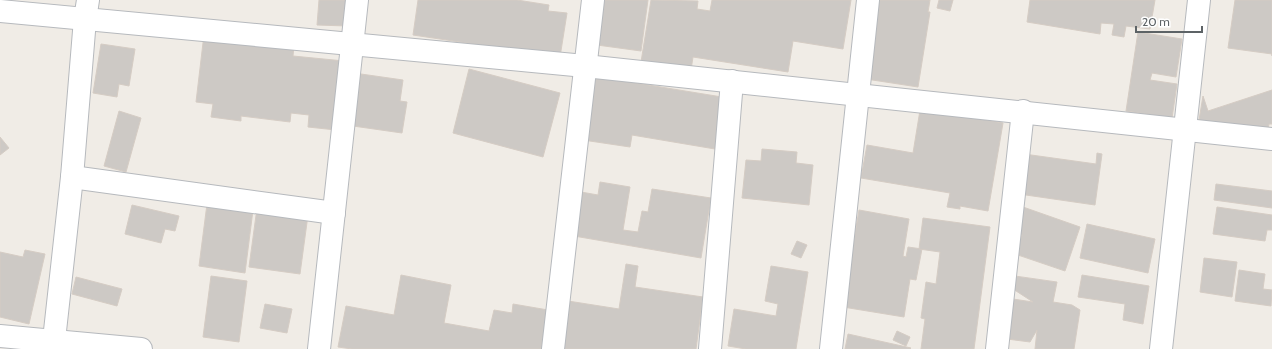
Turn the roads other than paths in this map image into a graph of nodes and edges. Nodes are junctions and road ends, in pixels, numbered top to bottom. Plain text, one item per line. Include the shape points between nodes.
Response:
1 (357, 0) edge
2 (593, 0) edge
3 (868, 0) edge
4 (1199, 0) edge
5 (87, 10) edge
6 (0, 11) edge
7 (352, 44) junction
8 (585, 66) junction
9 (732, 81) junction
10 (858, 95) junction
11 (1023, 111) junction
12 (1186, 130) junction
13 (1272, 139) edge
14 (72, 177) junction
15 (334, 213) junction
16 (0, 336) edge
17 (54, 345) edge
18 (141, 349) edge
19 (320, 349) edge
20 (553, 349) edge
21 (710, 349) edge
22 (831, 349) edge
23 (997, 349) edge
24 (1161, 349) edge

1 - 7 street
2 - 8 street
3 - 10 street
4 - 12 street
5 - 6 street
5 - 7 street
5 - 14 street
7 - 8 street
7 - 15 street
8 - 9 street
8 - 20 street
9 - 10 street
9 - 21 street
10 - 11 street
10 - 22 street
11 - 12 street
11 - 23 street
12 - 13 street
12 - 24 street
14 - 15 street
14 - 17 street
15 - 19 street
16 - 17 street
17 - 18 street

